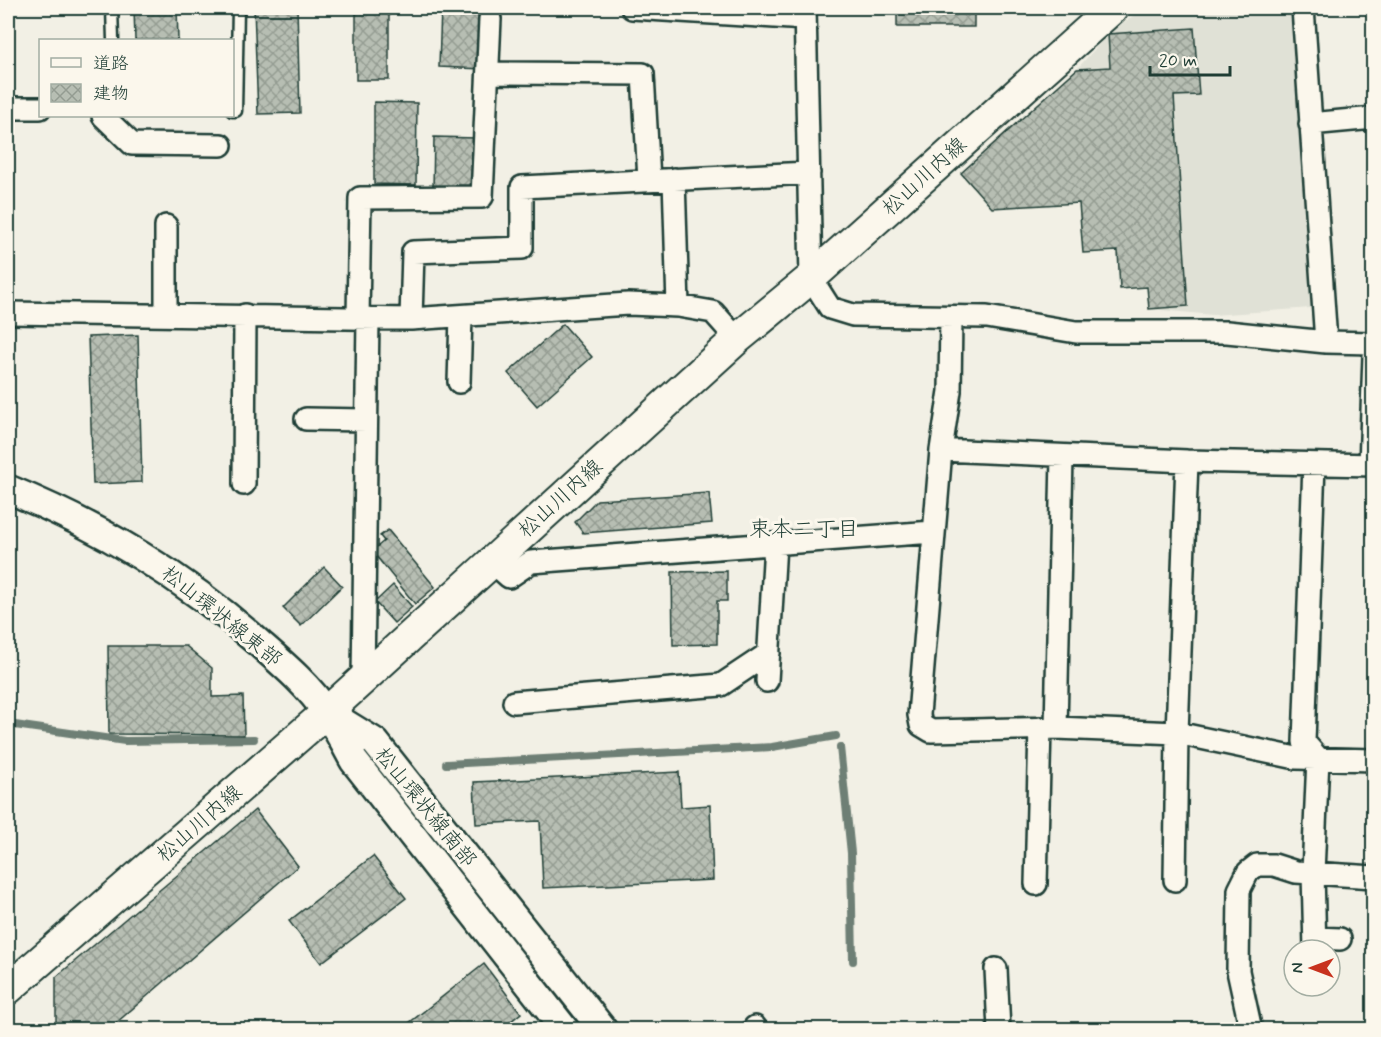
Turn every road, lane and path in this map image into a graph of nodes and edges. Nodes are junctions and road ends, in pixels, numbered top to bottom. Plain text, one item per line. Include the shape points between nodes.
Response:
1 (112, 8) edge
2 (237, 8) edge
3 (632, 8) edge
4 (1113, 8) edge
5 (1304, 8) edge
6 (805, 13) edge
7 (490, 19) dead end
8 (113, 39) edge
9 (488, 73) junction
10 (8, 108) edge
11 (39, 108) edge
12 (234, 111) edge
13 (104, 117) edge
14 (1374, 118) edge
15 (1310, 124) junction
16 (221, 145) dead end
17 (808, 173) junction
18 (674, 179) junction
19 (649, 180) junction
20 (166, 226) dead end
21 (811, 278) junction
22 (678, 306) junction
23 (8, 313) edge
24 (166, 315) junction
25 (244, 315) junction
26 (460, 316) junction
27 (951, 317) junction
28 (363, 318) junction
29 (411, 319) junction
30 (737, 339) junction
31 (1326, 342) junction
32 (1374, 343) edge
33 (1374, 356) edge
34 (459, 382) dead end
35 (306, 419) dead end
36 (366, 420) junction
37 (940, 450) junction
38 (1062, 457) junction
39 (1187, 461) junction
40 (1314, 464) junction
41 (1372, 465) edge
42 (244, 484) dead end
43 (8, 489) edge
44 (933, 531) junction
45 (775, 544) junction
46 (491, 561) junction
47 (769, 653) junction
48 (363, 678) junction
49 (767, 681) dead end
50 (514, 702) dead end
51 (327, 712) junction
52 (1048, 728) junction
53 (1177, 733) junction
54 (1318, 758) junction
55 (1374, 760) edge
56 (1313, 873) junction
57 (1374, 877) edge
58 (1176, 880) dead end
59 (1036, 884) dead end
60 (1315, 938) edge
61 (996, 969) dead end
62 (8, 989) edge
63 (565, 1029) edge
64 (603, 1029) edge
65 (999, 1029) edge
66 (1251, 1029) edge

1 - 8 lane
2 - 12 lane
3 - 6 street
4 - 21 main road, 松山川内線
5 - 15 street
6 - 17 street
7 - 9 street
9 - 19 street via 643,74
9 - 28 street via 482,197 360,198
10 - 11 street
13 - 16 street via 132,144
14 - 15 street
15 - 31 street
17 - 18 street
17 - 21 street
18 - 19 street
18 - 22 street
19 - 29 street via 522,187 522,248 413,252
20 - 24 street
21 - 27 street via 830,308 854,315
21 - 30 main road, 松山川内線
22 - 26 street via 628,304
22 - 30 street via 713,312
23 - 24 street
24 - 25 street
25 - 28 street
25 - 42 street
26 - 29 street
26 - 34 street
27 - 31 street via 987,317 1076,333 1227,333
27 - 37 street via 950,391
28 - 29 street
28 - 36 street
30 - 46 main road, 松山川内線
31 - 32 street
33 - 41 street
35 - 36 street
36 - 48 street
37 - 38 street
37 - 44 street
38 - 39 street
38 - 52 street
39 - 40 street
39 - 53 street
40 - 41 street
40 - 54 street via 1304,742
43 - 51 street, 松山環状線東部 via 101,532 161,566 274,656
44 - 45 street
44 - 52 street via 921,725 931,731
45 - 46 street via 531,562 509,577
45 - 47 street
46 - 48 main road, 松山川内線
47 - 49 street
47 - 50 street via 721,685
48 - 51 main road, 松山川内線
51 - 62 main road, 松山川内線
51 - 63 street, 松山環状線南部 via 354,761
51 - 64 street, 松山環状線南部 via 375,742
52 - 53 street
52 - 59 street
53 - 54 street via 1296,758
53 - 58 street
54 - 55 street
54 - 56 street
56 - 57 street
56 - 60 street
56 - 66 street via 1257,865 1248,872 1239,890 1238,971
61 - 65 street

